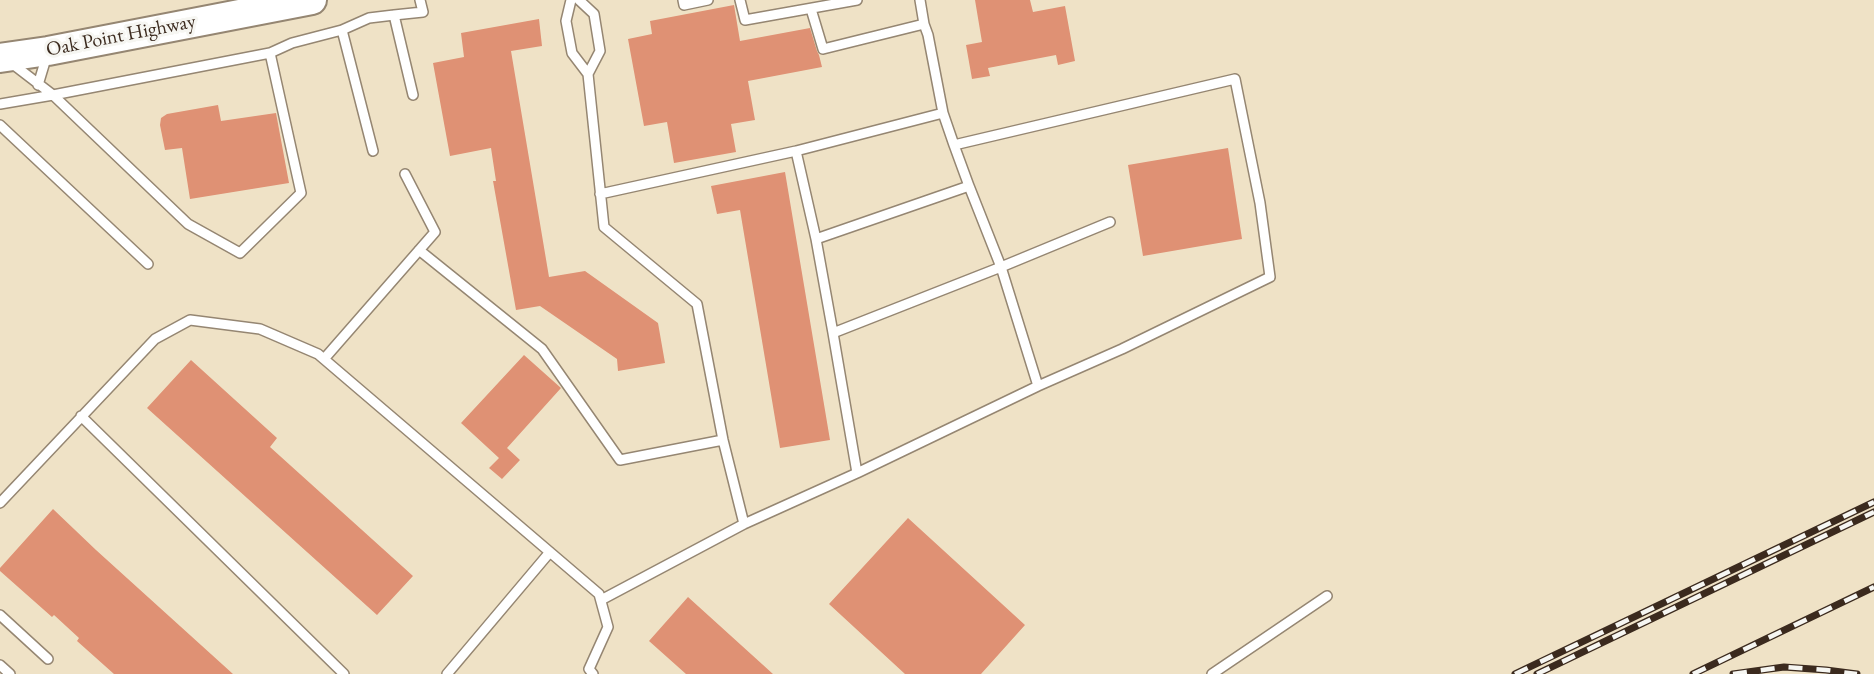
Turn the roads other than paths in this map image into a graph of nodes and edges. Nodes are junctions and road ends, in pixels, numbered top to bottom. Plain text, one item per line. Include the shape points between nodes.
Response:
1 (312, 0) edge
2 (420, 0) edge
3 (571, 0) edge
4 (579, 0) edge
5 (682, 0) edge
6 (708, 0) edge
7 (740, 0) edge
8 (857, 0) edge
9 (920, 0) edge
10 (260, 5) edge
11 (811, 9) junction
12 (394, 15) junction
13 (924, 24) junction
14 (342, 30) junction
15 (48, 51) junction
16 (270, 53) junction
17 (2, 57) edge
18 (588, 74) junction
19 (38, 85) junction
20 (53, 95) junction
21 (413, 95) dead end
22 (0, 104) edge
23 (943, 113) junction
24 (0, 125) edge
25 (954, 145) junction
26 (373, 151) dead end
27 (796, 151) junction
28 (405, 174) dead end
29 (969, 186) junction
30 (600, 194) junction
31 (1110, 222) dead end
32 (816, 239) junction
33 (419, 250) junction
34 (148, 264) dead end
35 (1001, 267) junction
36 (833, 333) junction
37 (324, 359) junction
38 (1038, 386) junction
39 (81, 416) junction
40 (723, 440) junction
41 (857, 474) junction
42 (0, 503) edge
43 (744, 524) junction
44 (550, 552) junction
45 (1327, 596) dead end
46 (601, 600) junction
47 (0, 615) edge
48 (48, 659) dead end
49 (0, 665) edge
50 (589, 672) edge
51 (10, 674) edge
52 (344, 674) edge
53 (447, 674) edge
54 (1212, 674) edge

1 - 10 main road, Oak Point Highway
2 - 12 lane via 423,12
3 - 18 lane via 566,21 572,53
4 - 18 lane via 594,14 600,51
5 - 6 lane via 684,5
7 - 11 lane via 745,20
8 - 11 lane
9 - 13 lane
10 - 15 main road, Oak Point Highway
11 - 13 lane via 823,49
12 - 14 lane via 369,18
12 - 21 lane
13 - 23 lane
14 - 16 lane
14 - 26 lane
15 - 17 main road, Oak Point Highway
15 - 19 lane
16 - 20 lane
16 - 20 lane via 301,193 240,252 189,224
17 - 19 lane
18 - 30 lane
19 - 20 lane
20 - 22 lane
23 - 25 lane
23 - 27 lane
24 - 34 lane
25 - 29 lane
25 - 38 lane via 1235,79 1260,203 1270,277
27 - 30 lane
27 - 32 lane
28 - 33 lane via 435,232
29 - 32 lane
29 - 35 lane
30 - 40 lane via 604,227 697,304
31 - 35 lane
32 - 36 lane
33 - 37 lane
33 - 40 lane via 542,350 620,460
35 - 36 lane
35 - 38 lane
36 - 41 lane
37 - 39 lane via 260,328 190,321 155,339
37 - 44 lane
38 - 41 lane
39 - 42 lane
39 - 52 lane
40 - 43 lane
41 - 43 lane
43 - 46 lane
44 - 46 lane
44 - 53 lane
45 - 54 lane
46 - 50 lane via 608,627
47 - 48 lane
49 - 51 lane

